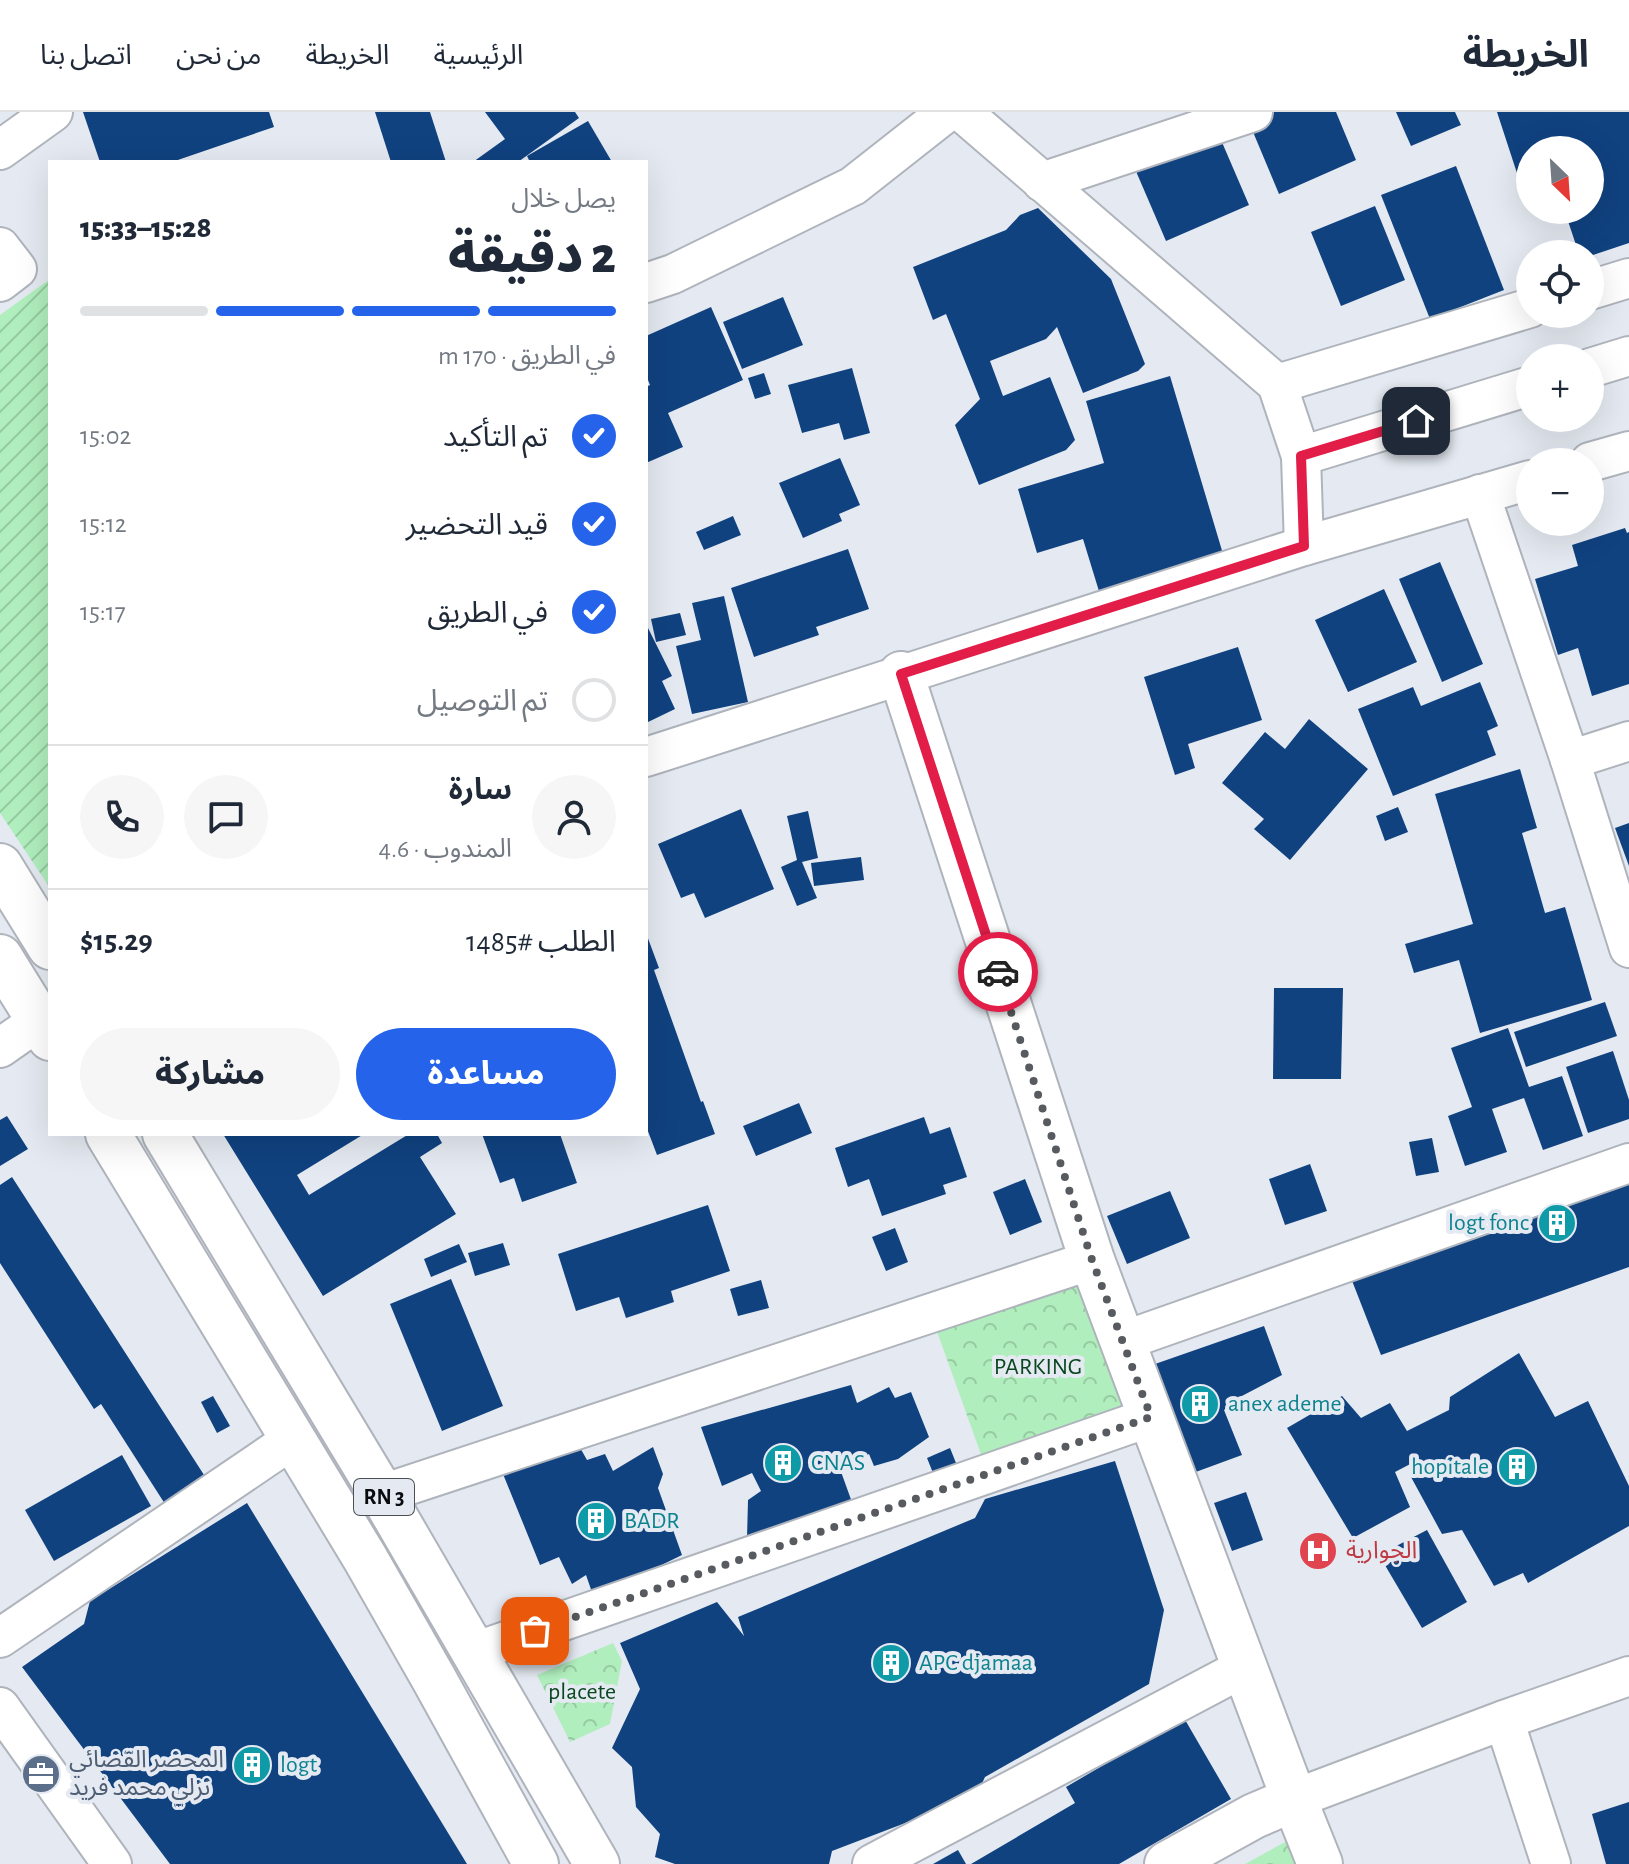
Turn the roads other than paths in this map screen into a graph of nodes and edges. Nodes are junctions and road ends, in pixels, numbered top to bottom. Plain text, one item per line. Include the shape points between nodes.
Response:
1 (53, 112) edge
2 (947, 112) edge
3 (962, 112) edge
4 (1253, 112) edge
5 (0, 150) edge
6 (1042, 182) junction
7 (0, 247) edge
8 (1629, 278) edge
9 (0, 282) edge
10 (648, 282) edge
11 (1604, 286) edge
12 (1516, 312) edge
13 (1629, 356) edge
14 (1604, 364) edge
15 (1277, 384) junction
16 (1516, 390) edge
17 (1629, 451) edge
18 (1301, 456) junction
19 (1604, 458) edge
20 (1516, 484) edge
21 (1480, 494) junction
22 (1304, 546) junction
23 (901, 674) junction
24 (1629, 741) edge
25 (648, 756) edge
26 (1570, 760) junction
27 (0, 866) edge
28 (48, 946) edge
29 (1629, 948) edge
30 (48, 949) edge
31 (2, 960) edge
32 (46, 1024) edge
33 (0, 1048) edge
34 (109, 1136) edge
35 (166, 1136) edge
36 (1629, 1163) edge
37 (1092, 1260) junction
38 (1123, 1341) junction
39 (1151, 1417) junction
40 (293, 1439) junction
41 (382, 1494) junction
42 (0, 1638) edge
43 (474, 1652) junction
44 (1245, 1667) junction
45 (1629, 1676) edge
46 (0, 1707) edge
47 (1504, 1720) junction
48 (1294, 1799) junction
49 (112, 1864) edge
50 (536, 1864) edge
51 (597, 1864) edge
52 (872, 1864) edge
53 (1167, 1864) edge
54 (1320, 1864) edge
55 (1551, 1864) edge

1 - 5 street
2 - 10 street via 853,186
3 - 6 street
4 - 6 street
6 - 15 street
7 - 9 street via 17,269
8 - 11 street
12 - 15 street
13 - 14 street
15 - 18 street
16 - 18 street
17 - 19 street
18 - 22 street
20 - 21 street
21 - 22 street
21 - 26 street
22 - 23 street
23 - 25 street
23 - 37 main road
24 - 26 street
26 - 29 street
27 - 28 main road
30 - 31 street
31 - 32 main road
32 - 33 street
34 - 40 main road, RN 3
35 - 41 main road, RN 3
36 - 38 street
37 - 38 main road
37 - 41 street
38 - 39 main road
39 - 43 street
39 - 44 main road
40 - 42 street
40 - 50 main road, RN 3
41 - 43 main road, RN 3
43 - 51 main road, RN 3
44 - 48 main road
44 - 52 street
45 - 47 street
46 - 49 street
47 - 48 street
47 - 55 street
48 - 53 main road
48 - 54 main road

